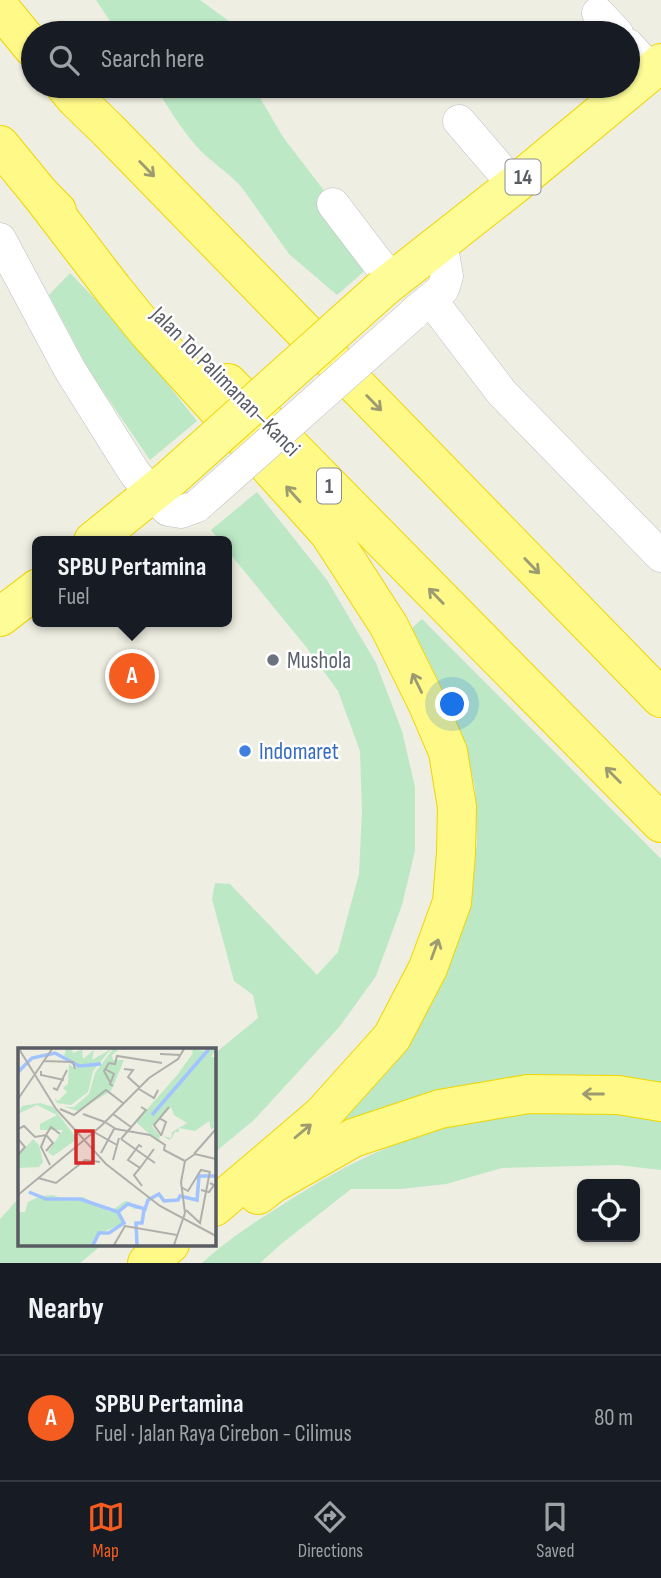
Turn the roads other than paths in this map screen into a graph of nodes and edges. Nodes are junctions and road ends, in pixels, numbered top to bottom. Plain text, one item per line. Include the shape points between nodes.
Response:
1 (17, 0) edge
2 (0, 8) edge
3 (32, 21) edge
4 (21, 33) edge
5 (75, 98) edge
6 (85, 98) edge
7 (607, 98) edge
8 (459, 121) dead end
9 (108, 130) junction
10 (0, 145) edge
11 (514, 185) junction
12 (41, 195) junction
13 (333, 204) dead end
14 (0, 239) edge
15 (441, 242) junction
16 (388, 284) junction
17 (421, 307) junction
18 (161, 486) junction
19 (99, 536) edge
20 (661, 556) edge
21 (32, 592) edge
22 (0, 617) edge
23 (661, 698) edge
24 (661, 823) edge
25 (661, 1102) edge
26 (215, 1206) edge
27 (215, 1228) edge
28 (168, 1246) edge
29 (192, 1246) edge
30 (147, 1263) edge
31 (172, 1263) edge

1 - 3 highway
2 - 4 highway
5 - 9 highway
6 - 9 highway
7 - 11 highway, 14
8 - 11 street
9 -> 23 highway
10 - 12 highway, Jalan Tol Palimanan–Kanci / 1
11 - 15 highway, 14
24 -> 12 highway, Jalan Tol Palimanan–Kanci / 1
26 -> 12 highway via 322,1115 392,1037 428,968 452,902 457,807 448,752 389,626 329,533 147,331
13 - 16 street via 378,263
14 - 18 street via 70,370 134,472
15 - 16 highway, 14
15 - 17 street via 447,276 443,289
16 - 18 highway, 14, bridge
17 - 18 street, bridge via 197,506 181,512 168,510
17 - 20 street
18 - 19 highway, 14
21 - 22 highway
25 -> 27 highway via 618,1095 528,1094 440,1109 353,1139 272,1184
28 - 30 highway
29 - 31 highway

